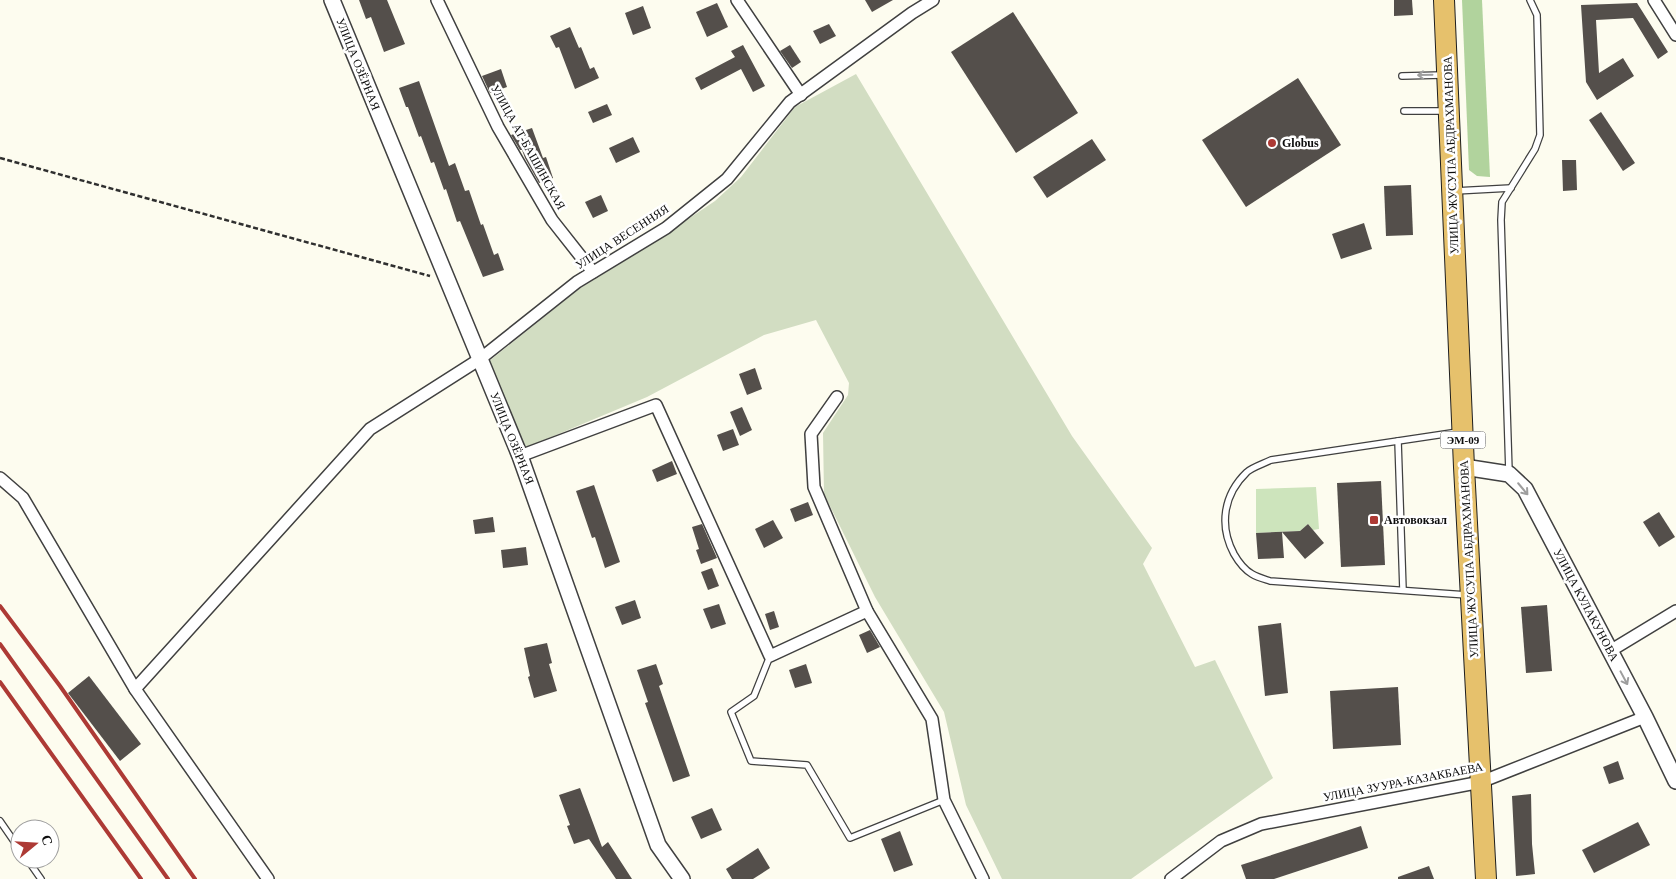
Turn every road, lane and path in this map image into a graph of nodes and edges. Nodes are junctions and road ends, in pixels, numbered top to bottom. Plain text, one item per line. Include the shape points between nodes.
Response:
1 (332, 0) edge
2 (437, 0) edge
3 (737, 0) edge
4 (932, 0) edge
5 (1444, 0) edge
6 (1530, 0) edge
7 (1654, 0) edge
8 (1676, 35) edge
9 (1447, 75) junction
10 (1402, 76) dead end
11 (801, 95) junction
12 (1404, 111) dead end
13 (1449, 111) junction
14 (0, 158) edge
15 (1511, 188) junction
16 (1452, 191) junction
17 (593, 272) junction
18 (448, 281) junction
19 (480, 359) junction
20 (837, 397) dead end
21 (1462, 432) junction
22 (1398, 441) junction
23 (520, 456) junction
24 (1464, 467) junction
25 (1509, 474) junction
26 (0, 478) edge
27 (1403, 590) junction
28 (1470, 595) junction
29 (867, 611) junction
30 (1676, 611) edge
31 (1610, 651) junction
32 (770, 656) junction
33 (135, 689) junction
34 (1645, 717) junction
35 (1676, 781) edge
36 (1481, 782) junction
37 (944, 800) junction
38 (0, 821) edge
39 (10, 836) edge
40 (268, 879) edge
41 (682, 879) edge
42 (983, 879) edge
43 (1171, 879) edge
44 (1486, 879) edge

1 - 18 street, УЛИЦА ОЗЁРНАЯ
2 - 17 street, УЛИЦА АТ-БАШИНСКАЯ via 503,135 552,220
3 - 11 street
4 - 11 street, УЛИЦА ВЕСЕННЯЯ
5 - 9 highway, УЛИЦА ЖУСУПА АБДРАХМАНОВА / ЭМ-09
6 - 15 lane via 1537,15 1540,135 1535,150
7 - 8 street
9 -> 10 lane
9 - 13 highway, УЛИЦА ЖУСУПА АБДРАХМАНОВА / ЭМ-09
11 - 17 street, УЛИЦА ВЕСЕННЯЯ via 790,102 727,179 666,228
12 - 13 lane
13 - 16 highway, УЛИЦА ЖУСУПА АБДРАХМАНОВА / ЭМ-09
14 - 18 path
15 - 16 lane
15 - 25 lane via 1502,202 1501,220
16 - 21 highway, УЛИЦА ЖУСУПА АБДРАХМАНОВА / ЭМ-09
17 - 19 street, УЛИЦА ВЕСЕННЯЯ
18 - 19 street, УЛИЦА ОЗЁРНАЯ
19 - 23 street, УЛИЦА ОЗЁРНАЯ
19 - 33 street, УЛИЦА ВЕСЕННЯЯ via 370,429
20 - 29 street via 811,434 814,487
21 - 22 lane
21 - 24 highway, УЛИЦА ЖУСУПА АБДРАХМАНОВА / ЭМ-09
22 - 27 lane
22 - 27 lane via 1271,460 1248,470 1235,485 1227,503 1224,523 1228,542 1237,560 1251,574 1270,582
23 - 32 street via 656,405
23 - 41 street, УЛИЦА ОЗЁРНАЯ via 658,845
24 - 25 street
24 - 28 highway, УЛИЦА ЖУСУПА АБДРАХМАНОВА / ЭМ-09
25 -> 31 street, УЛИЦА КУЛАКУНОВА via 1525,489
26 - 33 street via 23,498
27 - 28 lane
28 - 36 highway, УЛИЦА ЖУСУПА АБДРАХМАНОВА / ЭМ-09
29 - 32 street
29 - 37 street via 932,719
30 - 31 street
31 -> 34 street, УЛИЦА КУЛАКУНОВА
32 - 37 lane via 754,696 732,712 751,761 807,765 850,838
33 - 40 street
34 - 35 street, УЛИЦА КУЛАКУНОВА
34 - 36 street, УЛИЦА ЗУУРА-КАЗАКБАЕВА
36 - 43 street, УЛИЦА ЗУУРА-КАЗАКБАЕВА via 1260,824 1221,841
36 - 44 highway, УЛИЦА ЖУСУПА АБДРАХМАНОВА / ЭМ-09
37 - 42 street
38 - 39 lane

